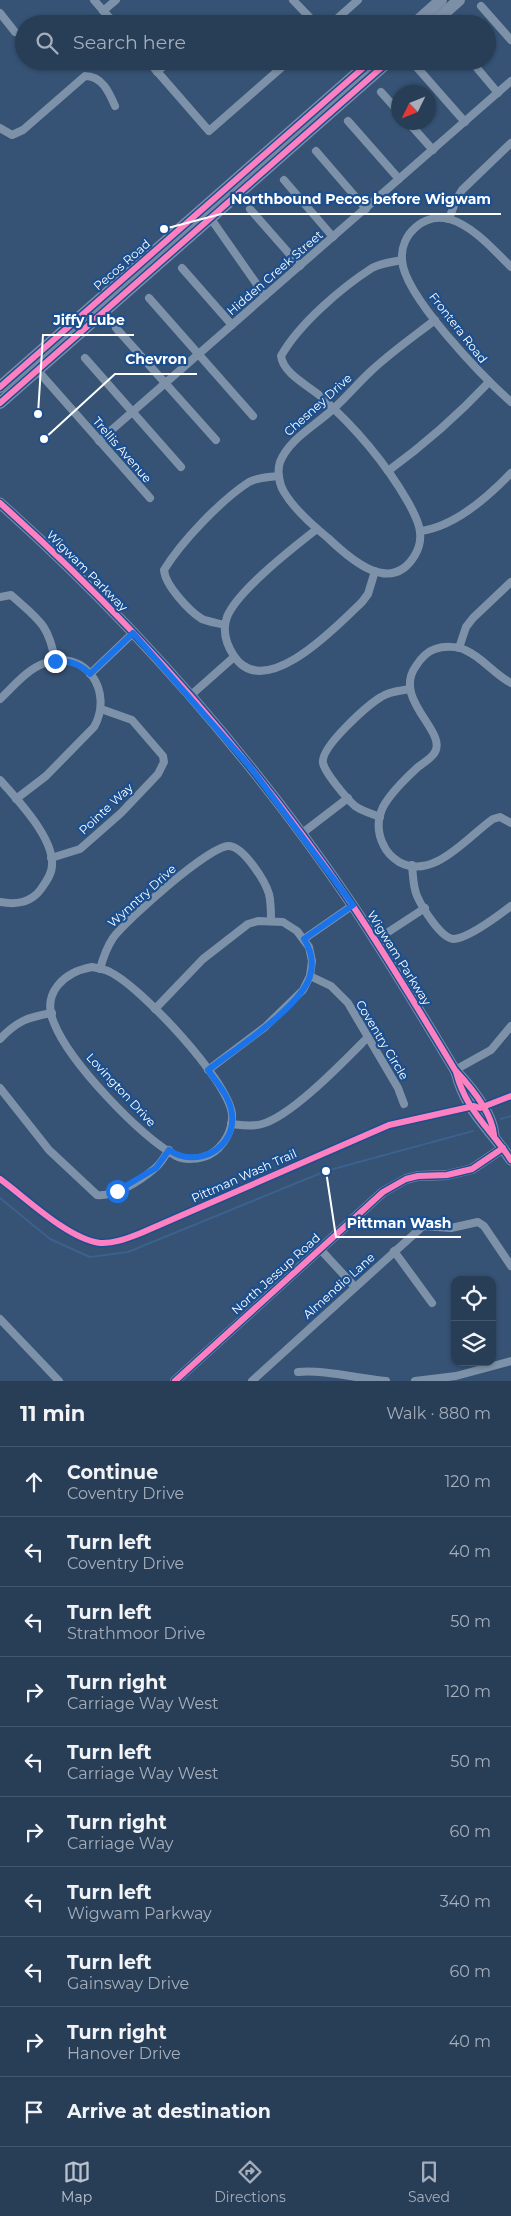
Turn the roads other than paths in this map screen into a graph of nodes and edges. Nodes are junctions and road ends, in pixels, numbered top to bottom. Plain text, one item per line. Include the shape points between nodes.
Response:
1 (94, 0) edge
2 (116, 0) edge
3 (293, 0) edge
4 (358, 0) edge
5 (441, 0) edge
6 (459, 0) edge
7 (481, 6) dead end
8 (104, 11) junction
9 (0, 13) edge
10 (107, 15) edge
11 (307, 15) edge
12 (342, 15) edge
13 (424, 15) edge
14 (442, 15) edge
15 (489, 15) edge
16 (496, 23) edge
17 (15, 32) dead end
18 (511, 40) edge
19 (278, 70) edge
20 (358, 70) edge
21 (366, 70) edge
22 (373, 70) edge
23 (419, 70) edge
24 (479, 70) edge
25 (157, 72) edge
26 (363, 76) junction
27 (511, 82) edge
28 (381, 92) dead end
29 (498, 93) junction
30 (391, 103) edge
31 (115, 106) dead end
32 (348, 121) dead end
33 (465, 122) junction
34 (0, 128) edge
35 (415, 130) edge
36 (511, 143) edge
37 (433, 150) junction
38 (316, 151) dead end
39 (400, 179) junction
40 (284, 180) dead end
41 (250, 209) dead end
42 (366, 209) junction
43 (207, 213) junction
44 (449, 219) junction
45 (334, 237) junction
46 (511, 254) edge
47 (402, 260) junction
48 (505, 261) junction
49 (300, 266) junction
50 (511, 267) edge
51 (182, 268) dead end
52 (265, 296) junction
53 (148, 298) dead end
54 (435, 320) junction
55 (232, 326) junction
56 (116, 328) dead end
57 (55, 347) junction
58 (199, 355) junction
59 (85, 358) dead end
60 (38, 370) junction
61 (489, 382) junction
62 (165, 384) junction
63 (0, 387) edge
64 (511, 402) edge
65 (0, 403) edge
66 (333, 409) junction
67 (132, 412) junction
68 (253, 416) dead end
69 (216, 440) dead end
70 (99, 441) junction
71 (181, 467) dead end
72 (388, 471) junction
73 (511, 473) edge
74 (279, 476) junction
75 (150, 498) dead end
76 (0, 503) edge
77 (316, 528) junction
78 (420, 531) junction
79 (375, 571) junction
80 (511, 582) edge
81 (0, 597) edge
82 (225, 625) junction
83 (133, 633) junction
84 (459, 648) junction
85 (234, 657) junction
86 (55, 661) junction
87 (90, 674) junction
88 (511, 683) edge
89 (410, 689) junction
90 (190, 696) junction
91 (0, 699) edge
92 (101, 708) junction
93 (0, 780) edge
94 (348, 798) junction
95 (16, 799) junction
96 (380, 817) junction
97 (511, 823) edge
98 (301, 834) junction
99 (51, 858) junction
100 (412, 865) junction
101 (1, 905) edge
102 (353, 905) junction
103 (511, 906) edge
104 (424, 908) junction
105 (271, 920) junction
106 (304, 939) junction
107 (376, 940) junction
108 (100, 969) junction
109 (310, 976) junction
110 (155, 1009) junction
111 (52, 1013) junction
112 (511, 1026) edge
113 (368, 1037) junction
114 (0, 1039) edge
115 (208, 1070) junction
116 (455, 1070) junction
117 (0, 1088) edge
118 (404, 1104) dead end
119 (231, 1124) junction
120 (503, 1148) junction
121 (169, 1150) junction
122 (511, 1160) edge
123 (320, 1250) junction
124 (394, 1251) junction
125 (511, 1266) edge
126 (355, 1287) junction
127 (432, 1303) dead end
128 (0, 1319) edge
129 (511, 1361) edge
130 (298, 1372) dead end
131 (458, 1379) edge
132 (59, 1381) edge
133 (175, 1381) edge
134 (252, 1381) edge
135 (386, 1381) edge
136 (414, 1381) edge

1 - 8 street
2 - 8 street
3 - 11 street
4 - 12 street
5 - 13 main road
6 - 14 main road
7 - 15 street
8 - 10 street
9 - 17 street
16 - 18 street
19 - 25 street via 209,130
20 - 26 street
21 - 26 main road, Pecos Road
22 - 26 main road, Pecos Road
23 - 33 street
24 - 29 street
26 - 43 main road, Pecos Road
27 - 29 street, Hidden Creek Street
28 - 30 street
29 - 33 street, Hidden Creek Street
31 - 34 street via 110,92 98,80 85,76 23,130 12,135
32 - 39 street
33 - 37 street, Hidden Creek Street
35 - 37 street
36 - 44 street via 462,190
37 - 39 street, Hidden Creek Street
38 - 42 street
39 - 42 street, Hidden Creek Street
40 - 45 street
41 - 49 street
42 - 45 street, Hidden Creek Street
43 - 52 street
43 - 57 main road, Pecos Road
44 - 47 street via 428,219 414,227 406,238
44 - 48 street via 458,221
45 - 49 street, Hidden Creek Street
46 - 48 street
47 - 54 street, Frontera Road via 402,268
47 - 66 street via 373,268 342,291 288,343 281,359 290,372
48 - 50 street
49 - 52 street, Hidden Creek Street
51 - 55 street
52 - 55 street, Hidden Creek Street
53 - 58 street
54 - 61 street, Frontera Road
54 - 66 street, Chesney Drive via 370,371
55 - 58 street, Hidden Creek Street
56 - 62 street
57 - 60 main road, Pecos Road
57 - 63 main road, Pecos Road
58 - 62 street, Hidden Creek Street
58 - 68 street
59 - 67 street
60 - 65 main road, Pecos Road
60 - 70 street, Trellis Avenue
61 - 64 street, Frontera Road
61 - 72 street via 456,417
62 - 67 street, Hidden Creek Street
62 - 69 street
66 - 72 street
66 - 74 street, Chesney Drive via 286,449 279,465
67 - 70 street, Hidden Creek Street
67 - 71 street
70 - 75 street, Trellis Avenue
72 - 78 street via 419,521
73 - 78 street via 449,523
74 - 77 street via 283,491
74 - 82 street via 249,482 191,535 164,570 164,579 196,614
76 - 83 main road, Wigwam Parkway
77 - 79 street via 354,562
77 - 82 street via 253,585 232,608
78 - 79 street via 418,549 406,566 383,574
79 - 85 street via 362,602 332,630 282,667 259,671 243,665
80 - 84 street via 473,618 466,627
81 - 86 street via 11,595 40,621 52,640
82 - 85 street via 227,646
83 - 87 street
83 - 90 main road, Wigwam Parkway
84 - 88 street via 474,655
84 - 89 street via 436,649 422,656 413,669
85 - 90 street
86 - 87 street via 64,660 83,666
86 - 91 street via 38,666
87 - 92 street via 97,682
89 - 94 street via 380,697 328,747 323,764
89 - 96 street via 415,706 434,735 435,753 387,799
90 - 98 main road, Wigwam Parkway
92 - 95 street via 94,728 67,757
92 - 99 street, Pointe Way via 132,720 163,756 164,762 158,774 121,813 80,848
93 - 95 street
94 - 96 street via 356,807
94 - 98 street
95 - 99 street via 48,844
96 - 100 street via 379,837 386,851 395,860
97 - 100 street via 500,817 493,819 450,854 421,867
98 - 102 main road, Wigwam Parkway
99 - 101 street via 48,880 38,894 25,902
100 - 104 street via 415,889
102 - 106 street
102 - 107 main road, Wigwam Parkway
103 - 104 street via 463,936 450,938 437,928
104 - 107 street
105 - 106 street via 283,922
105 - 108 street, Wynntry Drive via 266,885 245,855 232,846 225,846 154,898 114,937
105 - 110 street via 248,924 203,959
106 - 109 street via 312,961
107 - 116 main road, Wigwam Parkway
108 - 110 street via 110,972
108 - 111 street via 77,970 64,977 56,988 51,1003
109 - 113 street, Coventry Circle via 339,993
109 - 115 street via 303,990 266,1027
110 - 115 street
111 - 114 street via 23,1020
111 - 121 street, Lovington Drive via 53,1022 91,1078 133,1123
112 - 116 street via 491,1050
113 - 118 street, Coventry Circle
113 - 119 street via 316,1088 274,1119 252,1126
115 - 119 street via 227,1099 232,1114
116 - 120 main road, Wigwam Parkway via 460,1090 482,1125
117 - 121 street via 49,1150 100,1195 139,1180 156,1168
119 - 121 street, Lovington Drive via 230,1132 219,1148 209,1155 195,1159 178,1157
120 - 122 main road, Wigwam Parkway
120 - 123 street, North Jessup Road via 472,1169 447,1175 418,1176 395,1184
123 - 126 street
123 - 133 street, North Jessup Road
124 - 125 street, Almendio Lane via 423,1226 452,1228 478,1222
124 - 126 street, Almendio Lane
124 - 127 street
126 - 134 street, Almendio Lane
128 - 132 street
129 - 131 street
130 - 135 street via 313,1370
131 - 136 street

